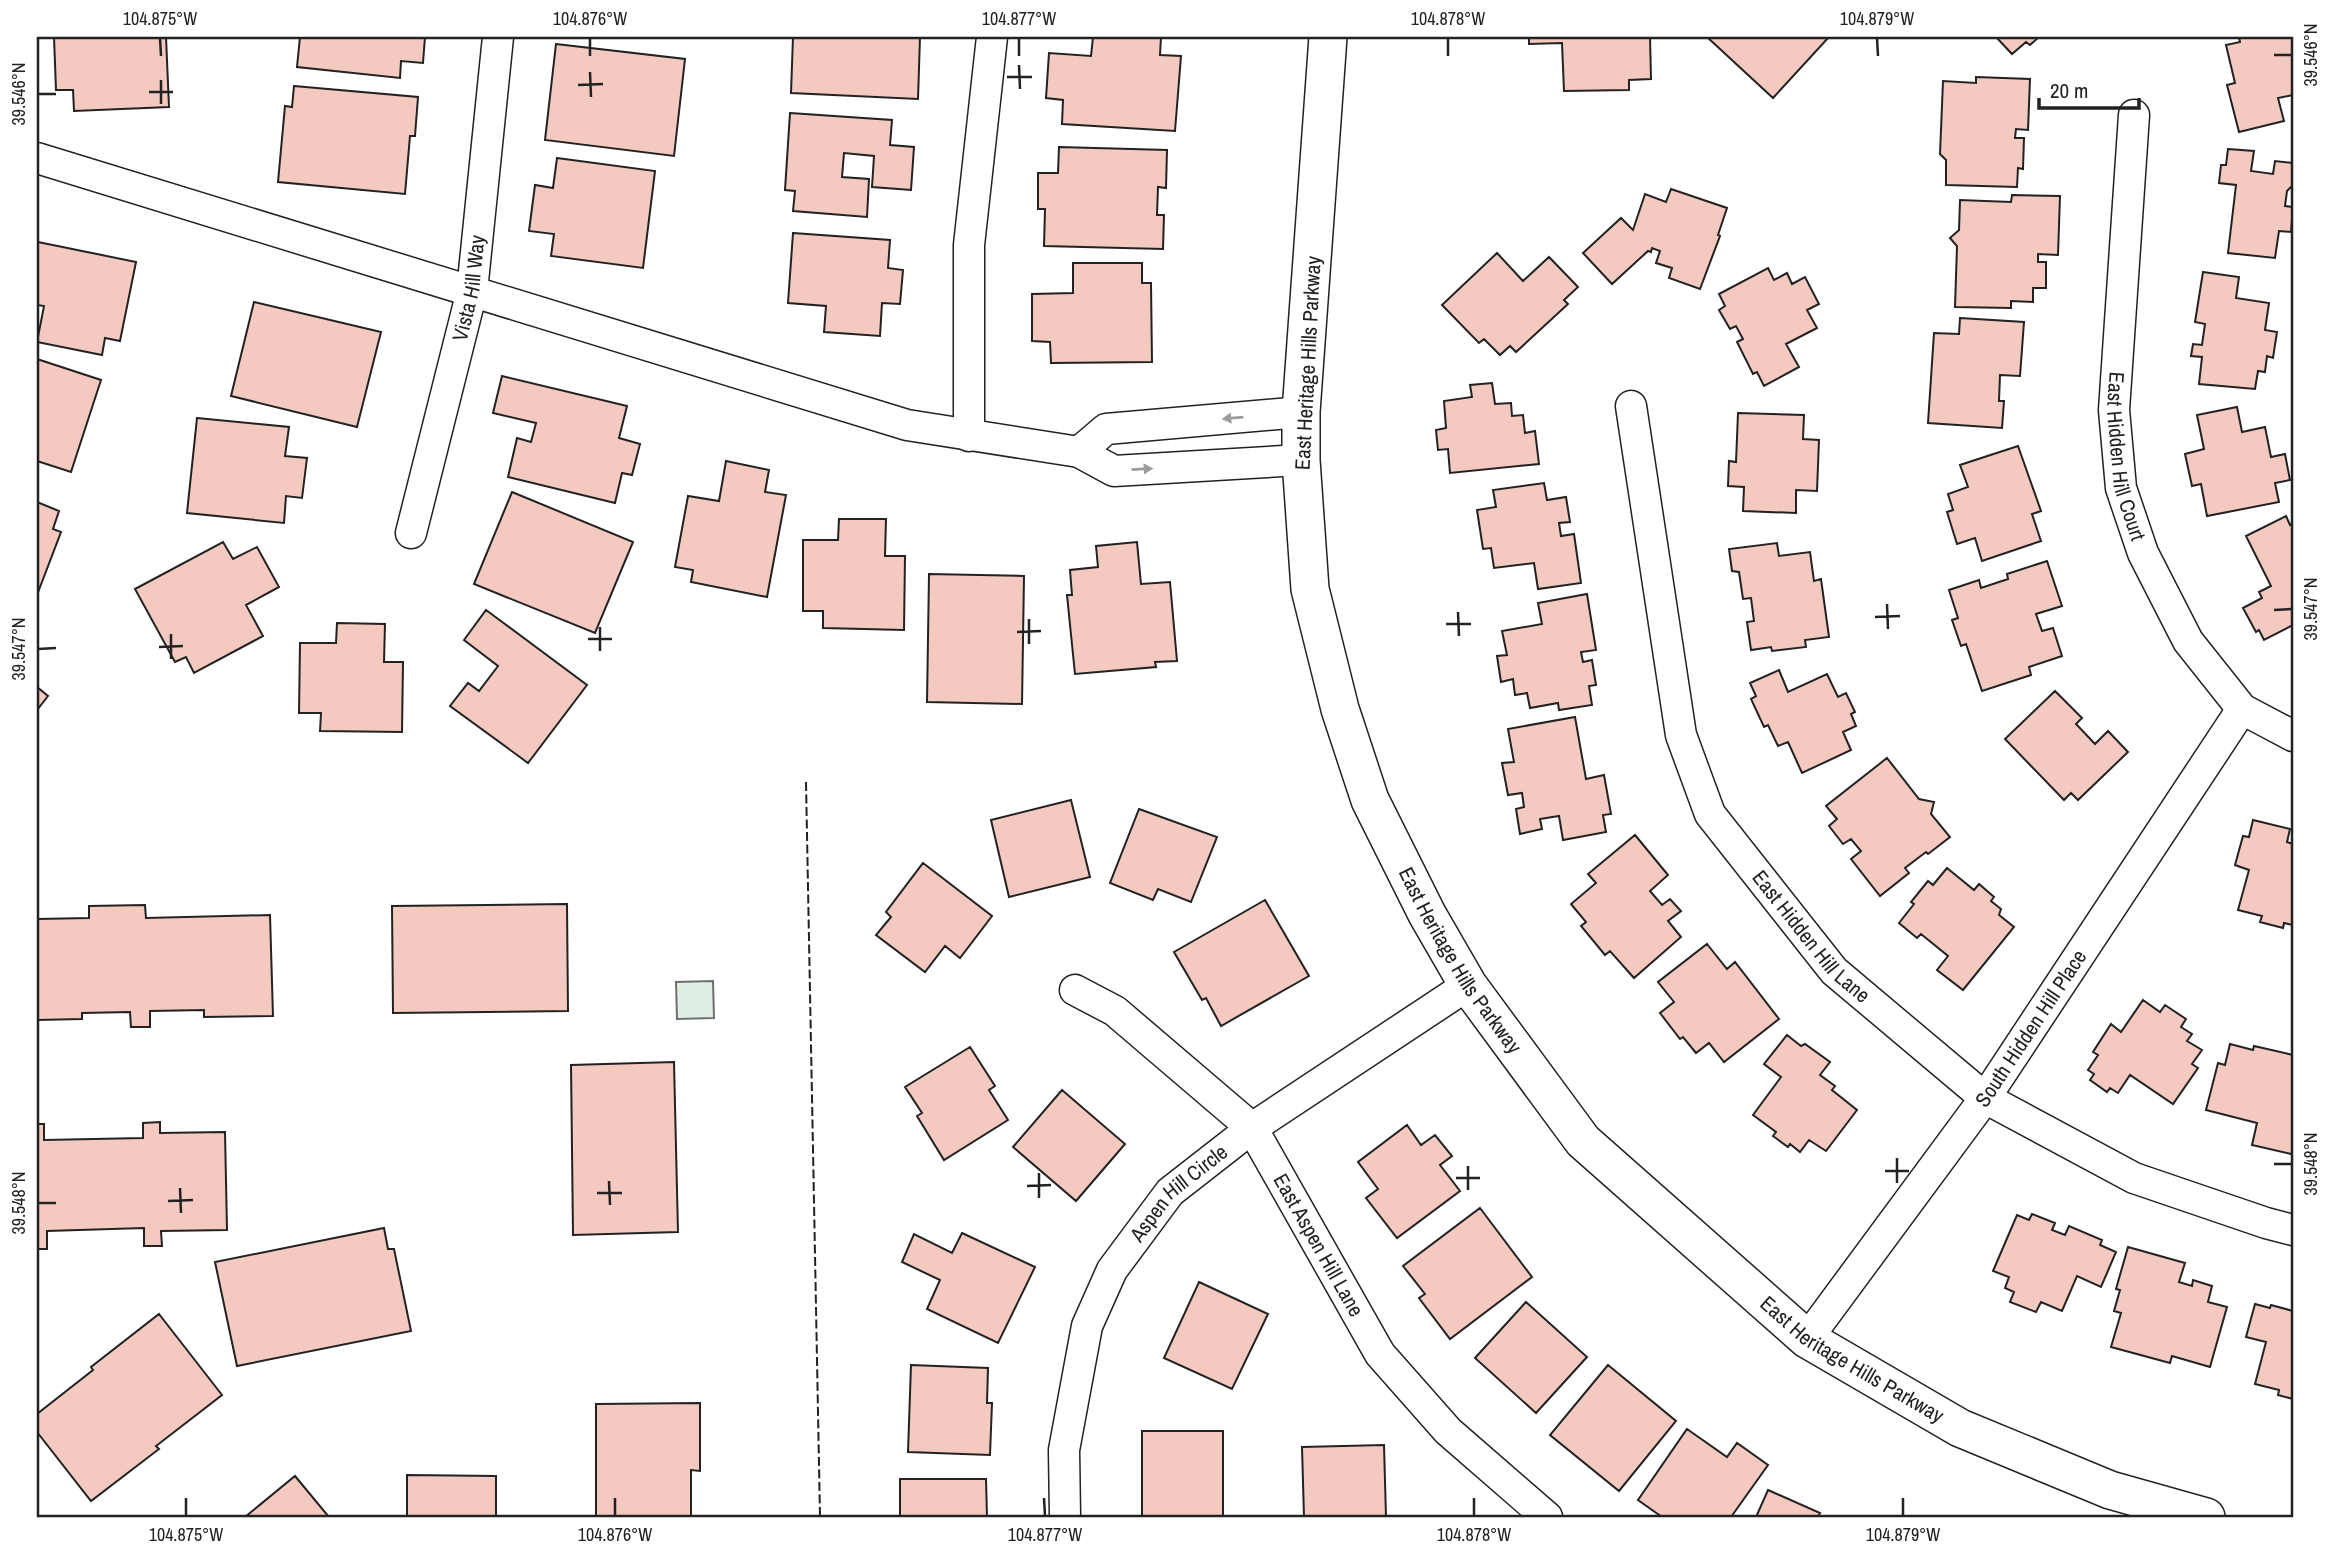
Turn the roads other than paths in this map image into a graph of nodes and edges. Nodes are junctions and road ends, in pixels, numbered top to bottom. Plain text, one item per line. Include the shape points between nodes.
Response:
1 (498, 37) edge
2 (992, 37) edge
3 (1328, 37) edge
4 (2134, 115) dead end
5 (37, 158) edge
6 (472, 291) junction
7 (1631, 406) dead end
8 (1301, 412) junction
9 (969, 436) junction
10 (1079, 452) junction
11 (1301, 460) junction
12 (411, 533) dead end
13 (2242, 709) junction
14 (2293, 736) edge
15 (1468, 985) junction
16 (1075, 990) dead end
17 (1985, 1098) junction
18 (1252, 1128) junction
19 (2293, 1230) edge
20 (1807, 1339) junction
21 (1065, 1517) edge
22 (1547, 1517) edge
23 (2206, 1517) edge

1 - 6 street, Vista Hill Way
2 - 9 street via 969,245
3 - 8 street, East Heritage Hills Parkway
4 - 13 street, East Hidden Hill Court via 2114,410 2120,488 2143,553 2188,641
5 - 6 street
6 - 9 street via 907,425
6 - 12 street, Vista Hill Way
7 - 17 street, East Hidden Hill Lane via 1681,735 1710,814 1834,971
8 -> 10 street via 1106,429
8 - 11 street, East Heritage Hills Parkway
9 - 10 street
10 -> 11 street via 1114,471
11 - 15 street, East Heritage Hills Parkway via 1310,589 1340,709 1370,800
13 - 14 street, East Hidden Hill Court
13 - 17 street, South Hidden Hill Place
15 - 18 street, Aspen Hill Circle
15 - 20 street, East Heritage Hills Parkway via 1583,1141
16 - 18 street, East Aspen Hill Lane via 1115,1011
17 - 19 street, East Hidden Hill Lane via 2134,1178
17 - 20 street, South Hidden Hill Place
18 - 21 street, Aspen Hill Circle via 1170,1192 1112,1270 1087,1326 1076,1380 1064,1450
18 - 22 street, East Aspen Hill Lane via 1380,1354 1448,1432
20 - 23 street, East Heritage Hills Parkway via 1960,1428 2110,1490

